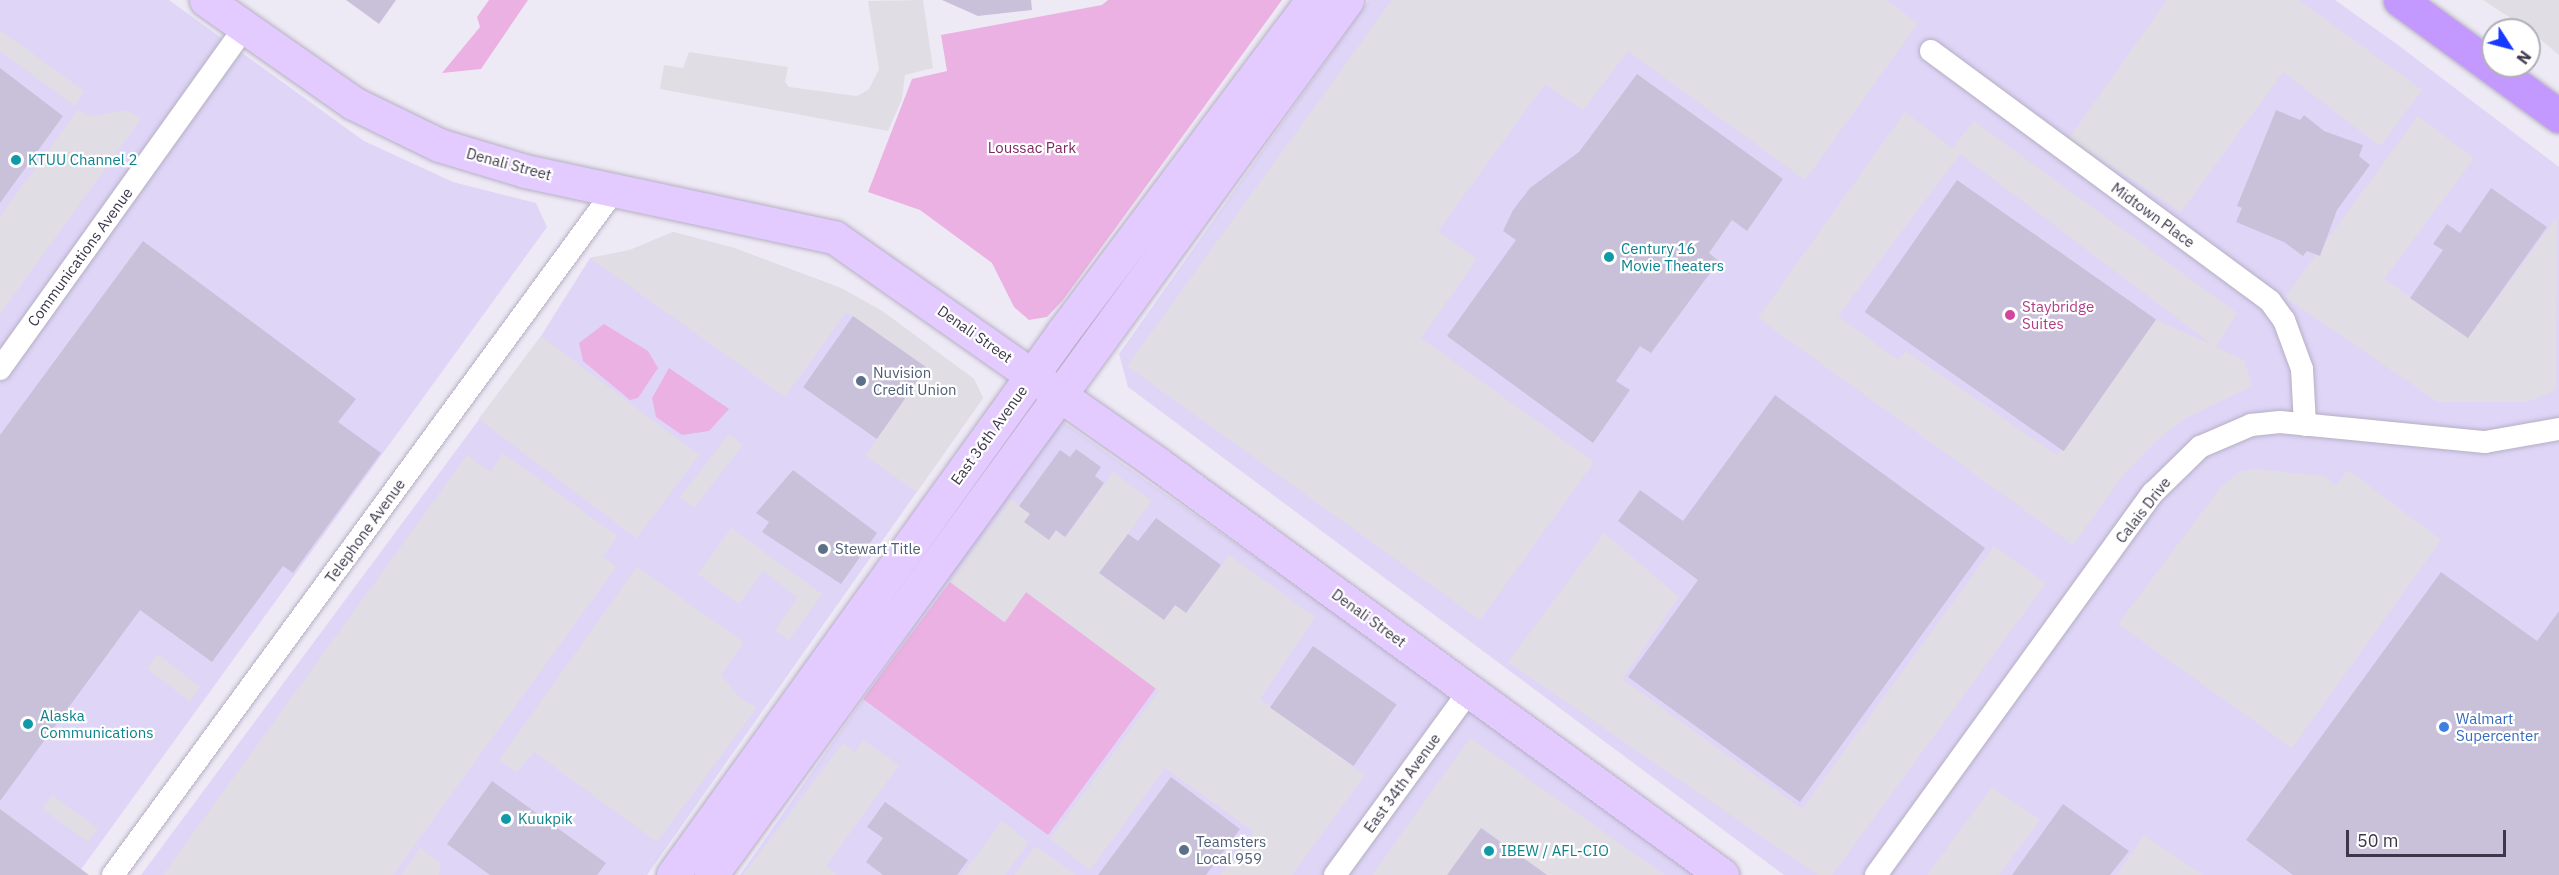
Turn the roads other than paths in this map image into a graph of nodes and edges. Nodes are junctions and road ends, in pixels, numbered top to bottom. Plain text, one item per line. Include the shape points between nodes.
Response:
1 (206, 0) edge
2 (1312, 0) edge
3 (1347, 0) edge
4 (2400, 0) edge
5 (244, 28) junction
6 (1930, 51) dead end
7 (2559, 116) edge
8 (616, 188) junction
9 (0, 369) edge
10 (1033, 375) junction
11 (1059, 393) junction
12 (2305, 425) junction
13 (2559, 429) edge
14 (1469, 691) junction
15 (113, 875) edge
16 (673, 875) edge
17 (711, 875) edge
18 (1335, 875) edge
19 (1722, 875) edge
20 (1876, 875) edge

1 - 5 main road, Denali Street
2 - 10 main road, East 36th Avenue
3 - 11 main road, East 36th Avenue
4 - 7 main road
5 - 8 main road, Denali Street via 353,103 439,145 525,171
5 - 9 street, Communications Avenue
6 - 12 street, Midtown Place via 2270,301 2284,320 2302,369
8 - 10 main road, Denali Street via 834,237
8 - 15 street, Telephone Avenue
10 - 11 main road, Denali Street
10 - 16 main road, East 36th Avenue
11 - 14 main road, Denali Street
11 - 17 main road, East 36th Avenue
12 - 13 street, Calais Drive via 2485,442
12 - 20 street, Calais Drive via 2251,425 2200,447 2178,466 2153,493
14 - 18 street, East 34th Avenue
14 - 19 main road, Denali Street

